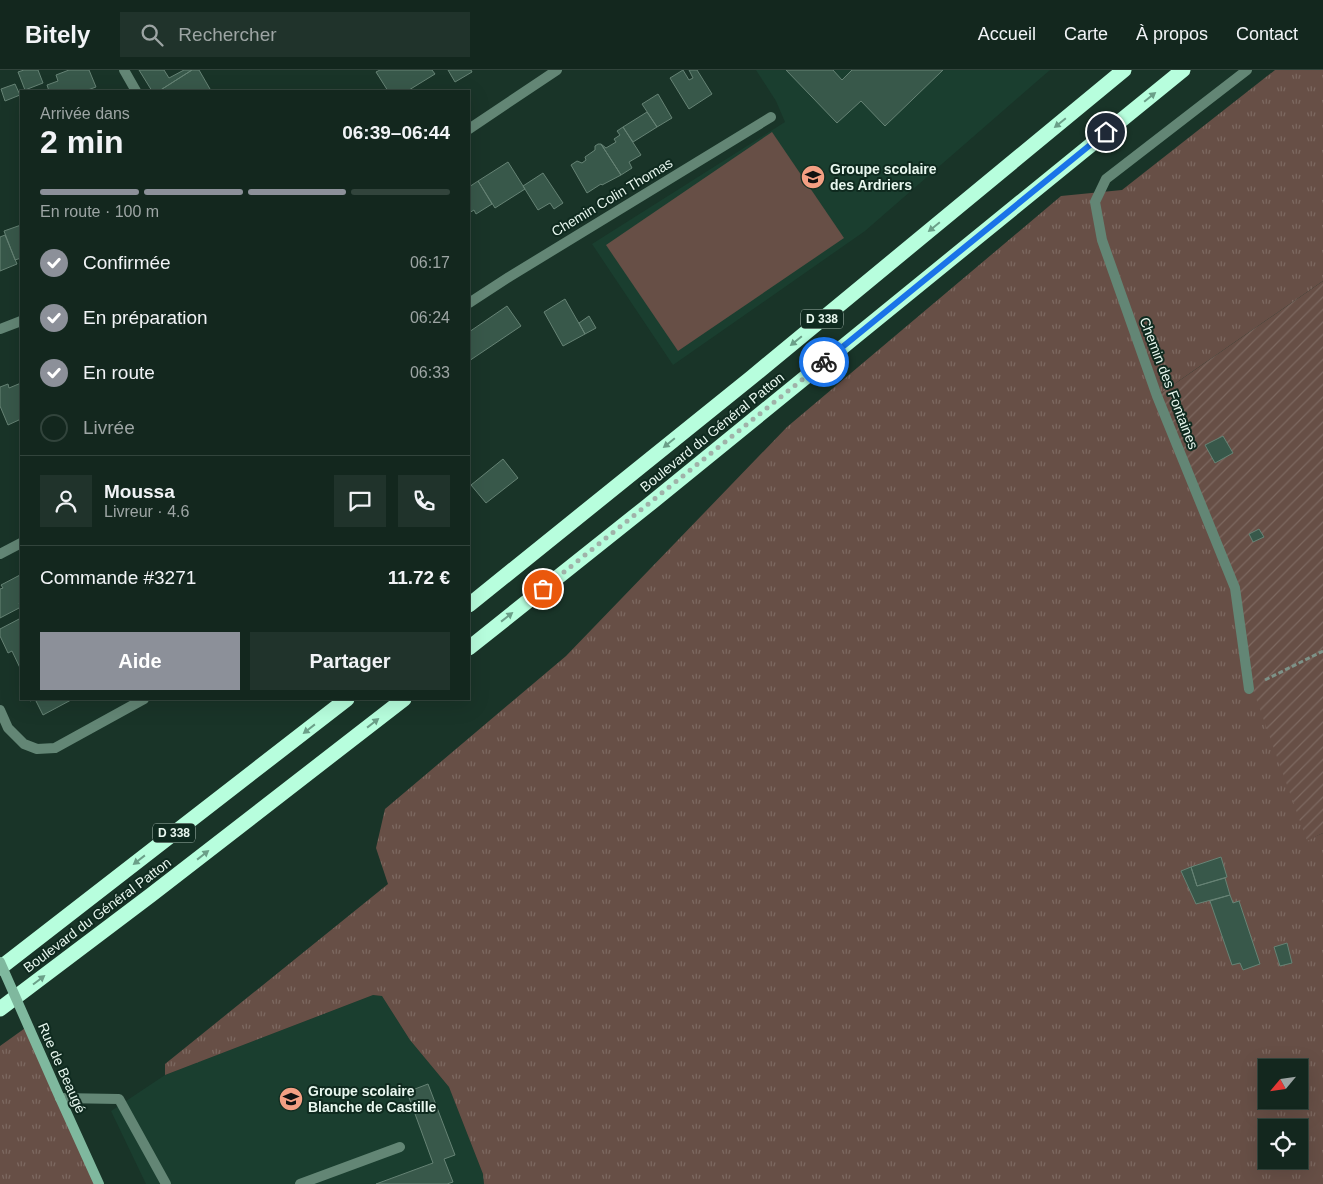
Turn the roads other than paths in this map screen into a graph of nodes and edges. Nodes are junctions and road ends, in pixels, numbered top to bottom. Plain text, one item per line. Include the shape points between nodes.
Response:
1 (124, 70) edge
2 (557, 70) edge
3 (1124, 70) edge
4 (1183, 70) edge
5 (1247, 70) edge
6 (135, 90) edge
7 (771, 117) dead end
8 (470, 127) edge
9 (470, 302) edge
10 (20, 321) edge
11 (0, 329) edge
12 (20, 544) edge
13 (0, 554) edge
14 (470, 604) edge
15 (470, 647) edge
16 (1249, 689) road end
17 (142, 700) edge
18 (346, 700) edge
19 (403, 700) edge
20 (0, 710) edge
21 (0, 962) edge
22 (0, 968) edge
23 (0, 1009) edge
24 (60, 1098) junction
25 (400, 1147) dead end
26 (99, 1184) edge
27 (166, 1184) edge
28 (300, 1184) edge

1 - 6 street
2 - 8 street
3 -> 14 highway, Boulevard du Général Patton / D 338
15 -> 4 highway, Boulevard du Général Patton / D 338
5 - 16 street, Chemin des Fontaines via 1106,179 1095,202 1102,240 1157,396 1235,588
7 - 9 street, Chemin Colin Thomas
10 - 11 street
12 - 13 street
17 - 20 street via 55,748 37,749 24,744 8,728
18 -> 22 highway, Boulevard du Général Patton / D 338
23 -> 19 highway, Boulevard du Général Patton / D 338
21 - 24 street, Rue de Beaugé, bridge
24 - 26 street, Rue de Beaugé
24 - 27 street via 119,1099
25 - 28 street

